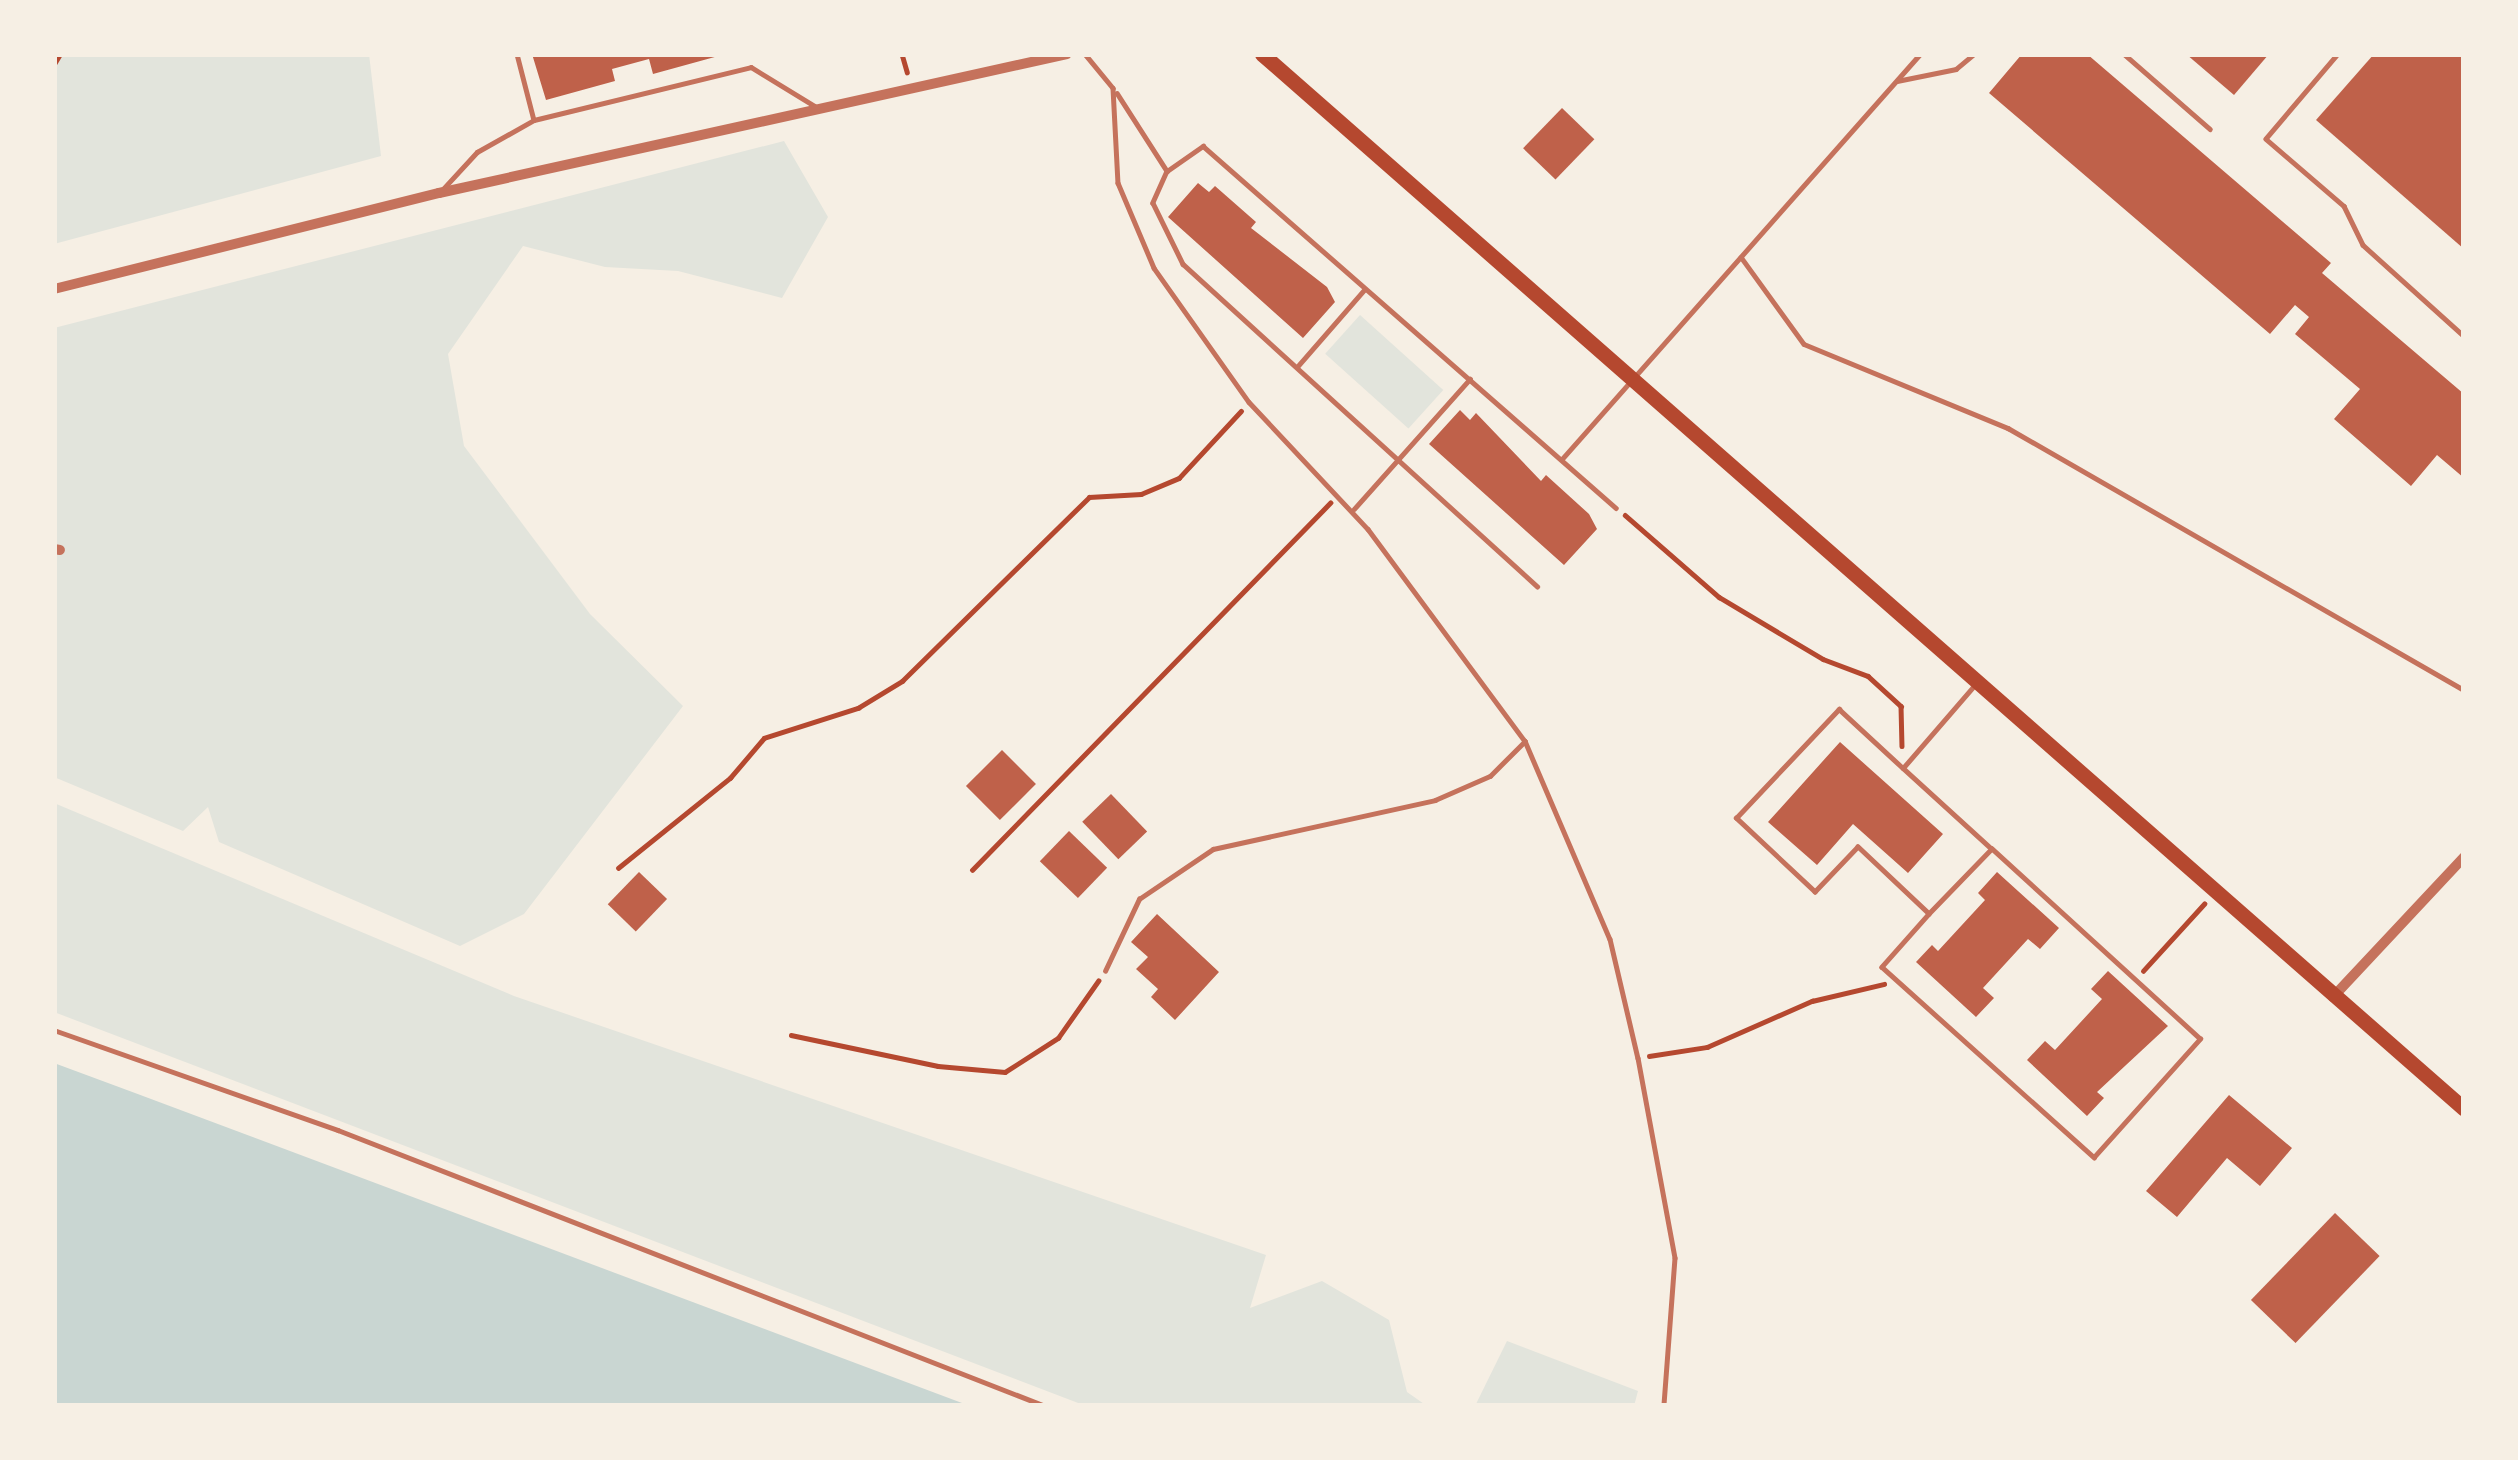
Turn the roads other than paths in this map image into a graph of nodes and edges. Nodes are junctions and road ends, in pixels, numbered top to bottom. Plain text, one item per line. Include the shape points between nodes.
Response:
1 (517, 54) edge
2 (748, 54) edge
3 (1067, 54) edge
4 (1085, 54) edge
5 (1262, 54) edge
6 (1920, 54) edge
7 (1974, 54) edge
8 (2124, 54) edge
9 (2338, 54) edge
10 (752, 67) junction
11 (1897, 81) junction
12 (1113, 88) junction
13 (823, 111) junction
14 (534, 120) junction
15 (2210, 129) dead end
16 (1167, 171) junction
17 (439, 193) junction
18 (1741, 256) junction
19 (1365, 288) junction
20 (54, 289) edge
21 (2464, 336) edge
22 (1297, 367) junction
23 (1634, 378) junction
24 (1470, 379) junction
25 (1399, 460) junction
26 (1562, 460) junction
27 (1616, 508) road end
28 (1352, 511) junction
29 (1537, 586) dead end
30 (1977, 683) junction
31 (2464, 690) edge
32 (1525, 741) junction
33 (1903, 768) junction
34 (1992, 849) junction
35 (2464, 857) edge
36 (1929, 914) junction
37 (1105, 971) road end
38 (2333, 998) junction
39 (54, 1030) edge
40 (2464, 1109) edge
41 (1045, 1406) edge
42 (1664, 1406) edge

1 - 14 lane
2 - 10 lane
3 - 13 street
4 - 12 lane
5 - 23 main road
6 - 11 lane
7 - 11 lane via 1956,69
8 - 15 lane
9 - 21 lane via 2266,139 2344,206 2363,245
10 - 13 lane
10 - 14 lane
11 - 18 lane
12 - 16 lane
12 - 28 lane via 1118,183 1154,268 1249,402
13 - 17 street
14 - 17 lane via 477,152
16 - 19 lane via 1203,146
16 - 22 lane via 1153,202 1170,244
17 - 20 street
18 - 23 lane
18 - 31 lane via 1804,344 2008,428
19 - 22 lane
19 - 24 lane
22 - 25 lane
23 - 26 lane
23 - 30 main road
24 - 25 lane
24 - 26 lane
25 - 28 lane
25 - 29 lane
26 - 27 lane
28 - 32 lane
30 - 33 lane
30 - 38 main road
32 - 37 lane via 1490,776 1435,800 1213,849 1139,899
32 - 42 lane via 1610,939 1638,1058 1675,1258
33 - 34 lane
33 - 36 lane via 1839,709 1736,818 1815,892 1858,847
34 - 36 lane
34 - 36 lane via 2200,1039 2094,1157 1882,968
35 - 38 street
38 - 40 main road
39 - 41 lane via 338,1130

